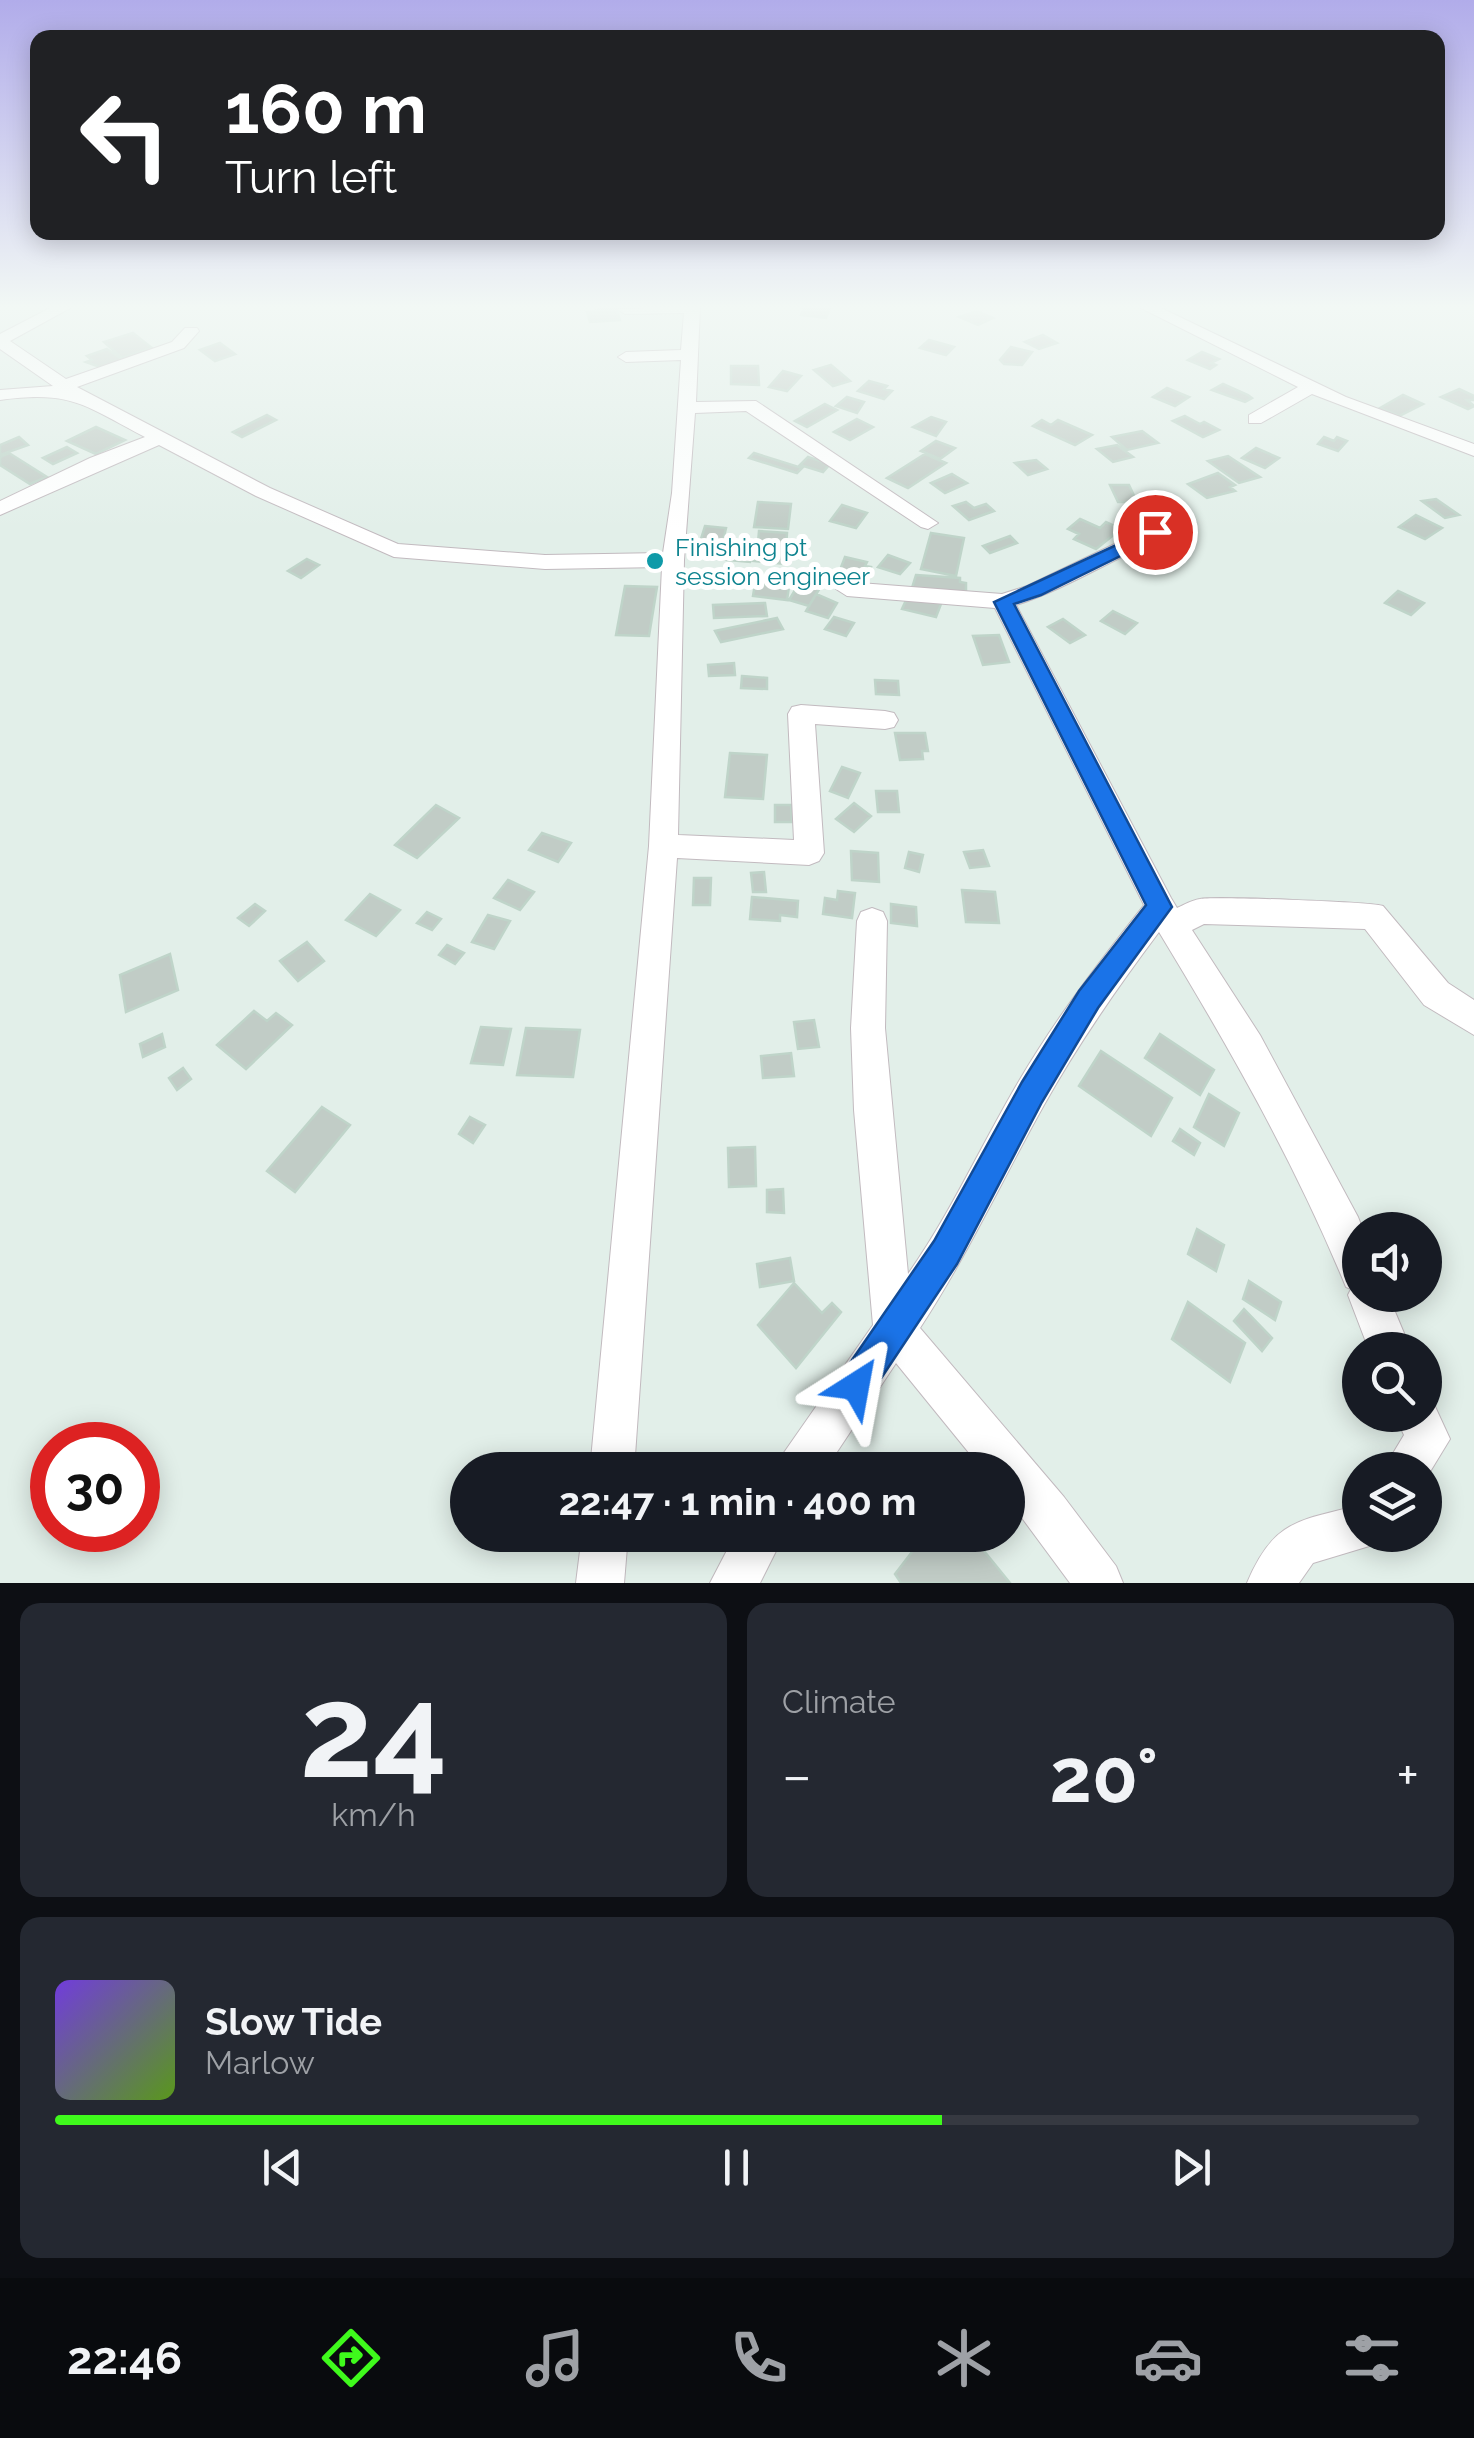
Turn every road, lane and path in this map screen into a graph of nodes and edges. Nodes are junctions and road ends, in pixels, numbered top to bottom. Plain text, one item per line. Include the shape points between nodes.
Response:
1 (56, 381) edge
2 (91, 381) edge
3 (688, 381) edge
4 (1298, 381) edge
5 (1310, 387) junction
6 (69, 390) junction
7 (0, 395) edge
8 (686, 408) junction
9 (1255, 419) dead end
10 (160, 438) junction
11 (1474, 450) edge
12 (0, 509) edge
13 (928, 523) dead end
14 (1186, 523) dead end
15 (672, 560) junction
16 (847, 589) dead end
17 (1003, 602) junction
18 (884, 720) dead end
19 (663, 846) junction
20 (1166, 916) junction
21 (872, 922) dead end
22 (1474, 1019) edge
23 (1342, 1227) edge
24 (894, 1329) junction
25 (613, 1452) edge
26 (810, 1452) edge
27 (1342, 1533) edge
28 (603, 1552) edge
29 (751, 1552) edge
30 (600, 1583) edge
31 (734, 1583) edge
32 (1099, 1583) edge
33 (1271, 1583) edge

1 - 6 street
2 - 6 street
3 - 8 street
4 - 5 street
5 - 9 street
5 - 11 street
6 - 7 street
6 - 10 street
8 - 13 street via 750,406
8 - 15 street
10 - 12 street
10 - 15 street via 394,550 545,562
14 - 17 street
15 - 19 street
16 - 17 street
17 - 20 street
18 - 19 street via 801,714 809,853
19 - 25 street
20 - 22 street via 1372,915 1436,994
20 - 23 street via 1248,1046
20 - 24 street via 1088,1000 946,1253
21 - 24 street via 872,1110
24 - 26 street
24 - 32 street
27 - 33 street via 1299,1544
28 - 30 street
29 - 31 street

